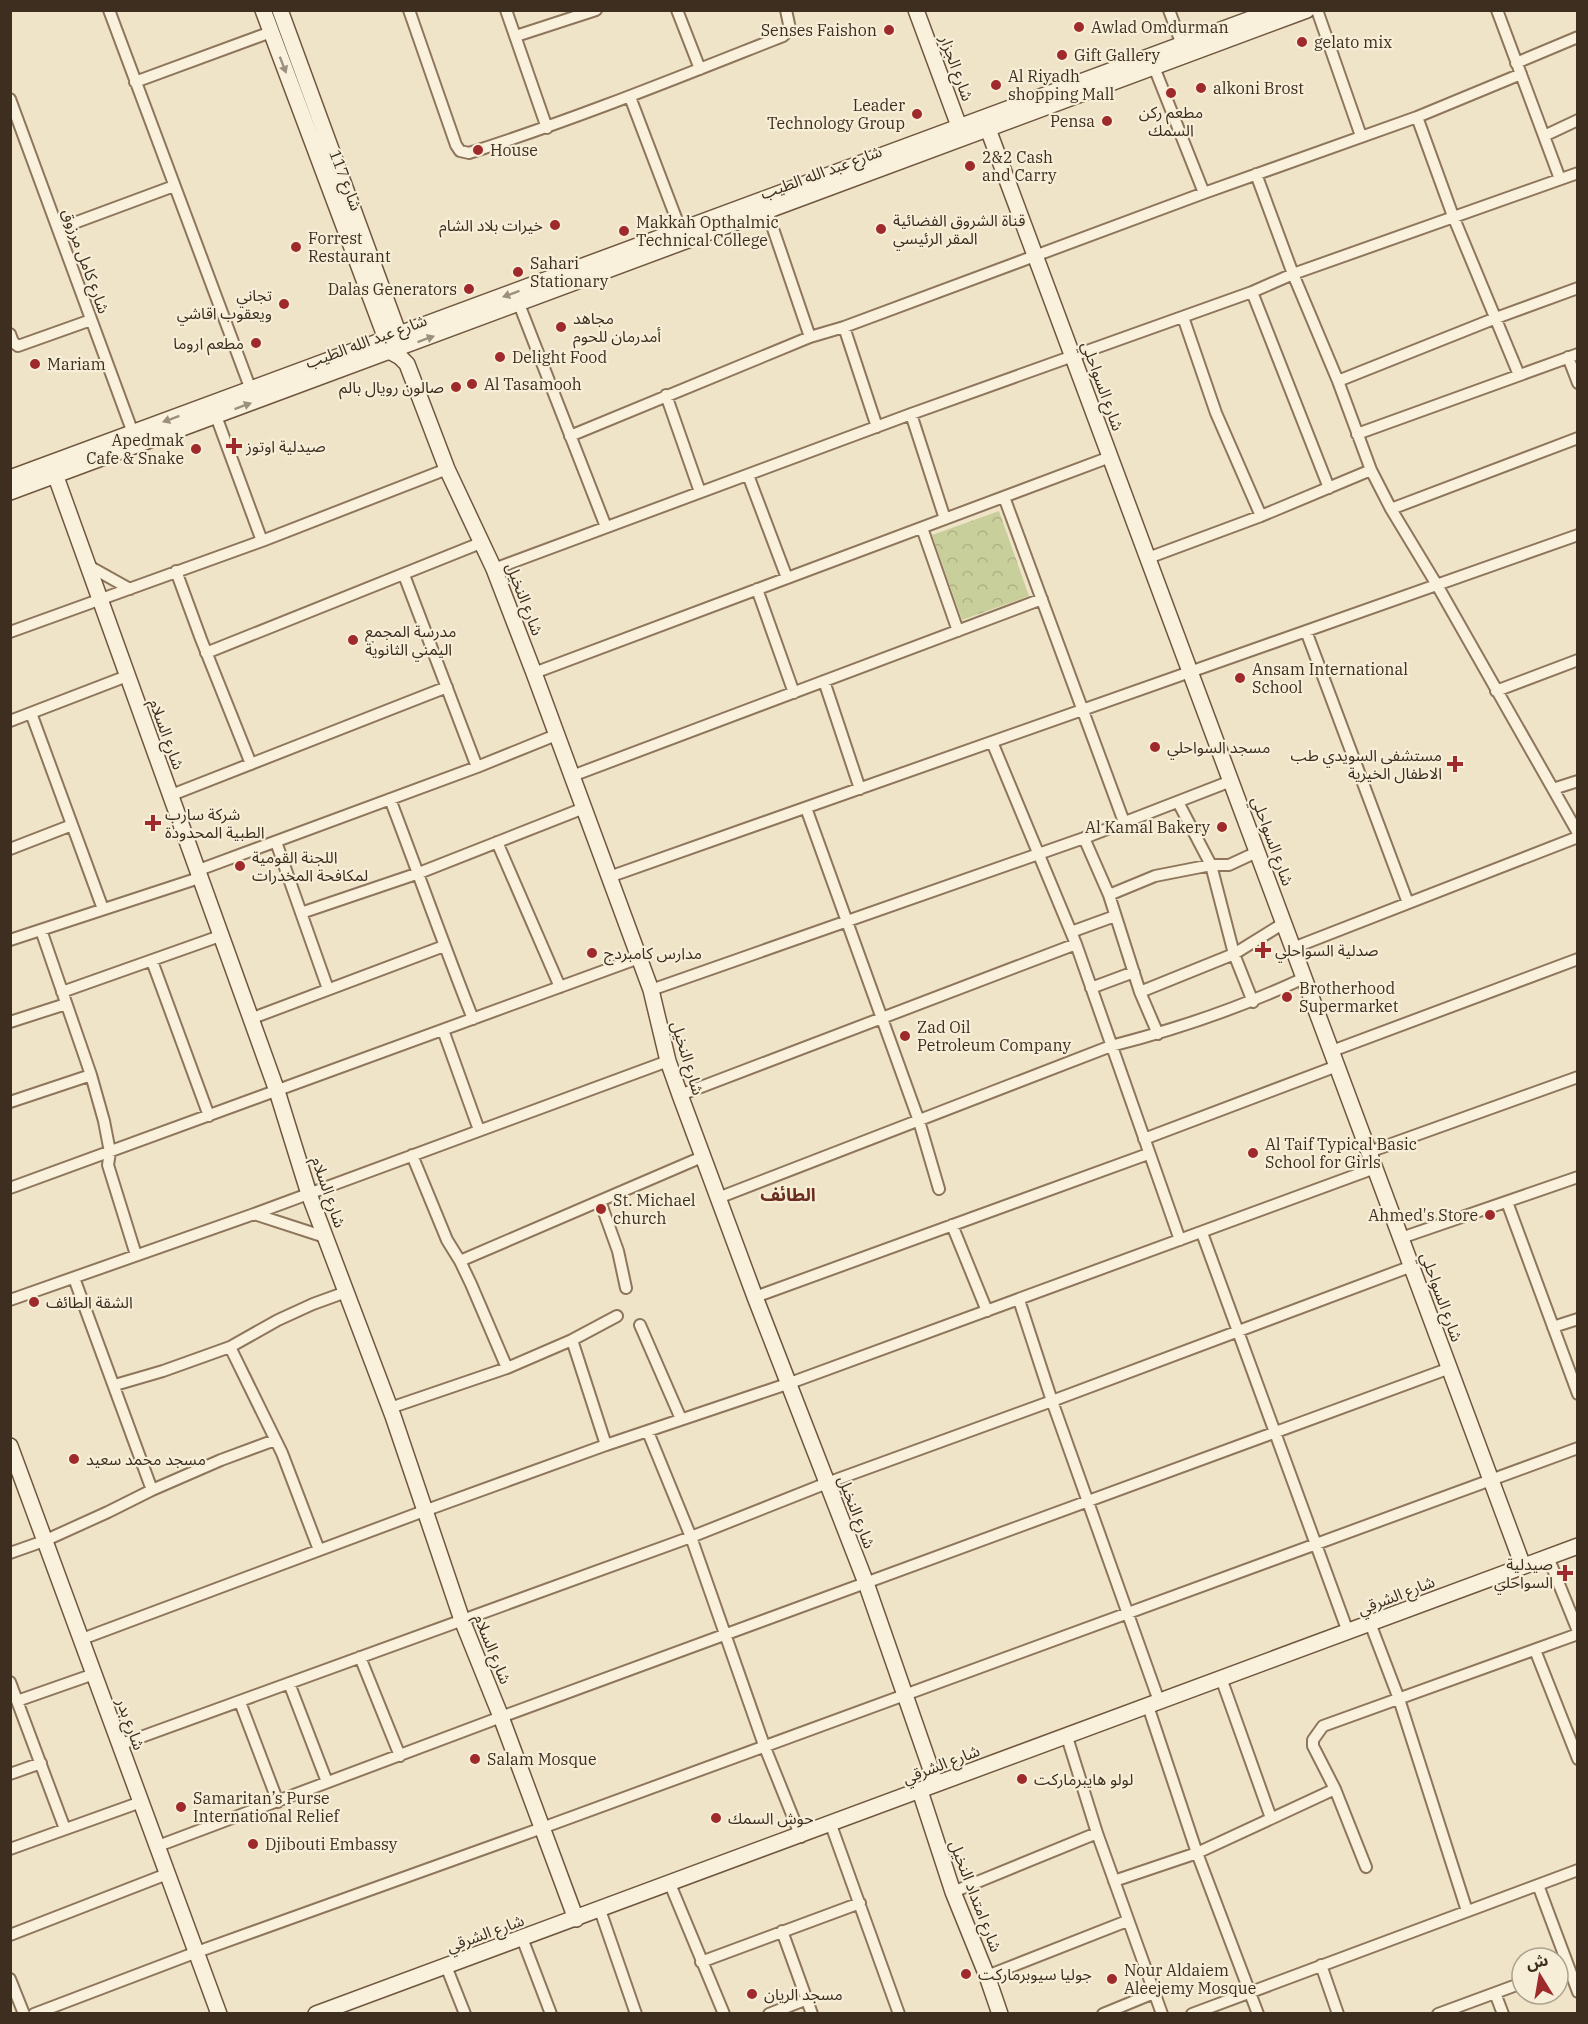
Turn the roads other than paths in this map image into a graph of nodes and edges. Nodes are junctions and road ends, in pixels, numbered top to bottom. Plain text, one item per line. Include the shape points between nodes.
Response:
1 (109, 10) edge
2 (263, 10) edge
3 (280, 10) edge
4 (409, 10) edge
5 (506, 10) edge
6 (596, 10) edge
7 (677, 10) edge
8 (786, 10) edge
9 (916, 10) edge
10 (1169, 10) edge
11 (1275, 10) edge
12 (1306, 10) edge
13 (1317, 10) edge
14 (1497, 10) edge
15 (271, 32) junction
16 (516, 36) junction
17 (1578, 37) edge
18 (1182, 45) junction
19 (1153, 62) junction
20 (1516, 63) junction
21 (700, 69) junction
22 (1521, 74) junction
23 (135, 82) junction
24 (630, 97) junction
25 (10, 99) edge
26 (1417, 117) junction
27 (1578, 120) edge
28 (986, 124) junction
29 (15, 126) edge
30 (548, 128) junction
31 (961, 133) junction
32 (1361, 136) junction
33 (1544, 136) junction
34 (1578, 172) edge
35 (1256, 174) junction
36 (1560, 178) junction
37 (174, 186) junction
38 (1203, 193) junction
39 (767, 211) junction
40 (1453, 216) junction
41 (58, 229) junction
42 (681, 231) junction
43 (1035, 256) junction
44 (583, 274) junction
45 (1293, 274) junction
46 (1578, 288) edge
47 (1252, 292) junction
48 (519, 304) junction
49 (1183, 317) junction
50 (1496, 318) junction
51 (91, 320) junction
52 (844, 327) junction
53 (810, 336) junction
54 (11, 340) edge
55 (396, 346) junction
56 (1573, 355) edge
57 (1073, 357) junction
58 (1520, 375) junction
59 (1338, 381) junction
60 (1578, 383) edge
61 (251, 390) junction
62 (666, 395) junction
63 (912, 414) junction
64 (216, 416) junction
65 (877, 427) junction
66 (133, 433) junction
67 (1358, 434) junction
68 (570, 436) junction
69 (1578, 438) edge
70 (1110, 457) junction
71 (53, 469) junction
72 (447, 469) junction
73 (1371, 470) junction
74 (748, 475) junction
75 (10, 478) edge
76 (1329, 488) junction
77 (10, 492) edge
78 (700, 492) junction
79 (1004, 497) junction
80 (1391, 509) junction
81 (1261, 516) junction
82 (945, 519) junction
83 (606, 527) junction
84 (922, 528) junction
85 (1578, 535) edge
86 (262, 541) junction
87 (483, 542) junction
88 (1148, 558) junction
89 (87, 565) junction
90 (494, 569) junction
91 (176, 572) junction
92 (404, 574) junction
93 (787, 578) junction
94 (1437, 585) junction
95 (130, 589) junction
96 (757, 589) junction
97 (99, 599) junction
98 (1042, 599) junction
99 (958, 631) junction
100 (1306, 631) junction
101 (10, 632) edge
102 (206, 653) junction
103 (1578, 660) edge
104 (1190, 672) junction
105 (534, 673) junction
106 (127, 676) junction
107 (824, 681) junction
108 (447, 687) junction
109 (1496, 691) junction
110 (794, 693) junction
111 (1083, 710) junction
112 (31, 713) junction
113 (10, 721) edge
114 (556, 735) junction
115 (992, 742) junction
116 (251, 764) junction
117 (477, 767) junction
118 (572, 776) junction
119 (1231, 781) junction
120 (1578, 781) edge
121 (860, 789) junction
122 (1553, 789) junction
123 (169, 796) junction
124 (390, 799) junction
125 (1178, 802) junction
126 (584, 808) junction
127 (806, 808) junction
128 (1124, 822) junction
129 (72, 825) junction
130 (1578, 835) edge
131 (1084, 838) junction
132 (276, 842) junction
133 (497, 842) junction
134 (10, 849) edge
135 (1257, 852) junction
136 (1037, 854) junction
137 (1211, 865) junction
138 (419, 873) junction
139 (197, 874) junction
140 (609, 877) junction
141 (1109, 895) junction
142 (1408, 903) junction
143 (103, 909) junction
144 (301, 913) junction
145 (1115, 916) junction
146 (846, 920) junction
147 (1284, 923) junction
148 (40, 930) junction
149 (1071, 932) junction
150 (220, 936) junction
151 (10, 940) edge
152 (1076, 944) junction
153 (444, 946) junction
154 (1293, 948) junction
155 (1234, 954) junction
156 (639, 958) junction
157 (1578, 959) edge
158 (152, 961) junction
159 (1134, 972) junction
160 (1304, 978) junction
161 (560, 987) junction
162 (1091, 988) junction
163 (328, 989) junction
164 (651, 990) junction
165 (62, 992) junction
166 (1140, 992) junction
167 (1253, 1002) junction
168 (66, 1004) junction
169 (882, 1018) junction
170 (250, 1019) junction
171 (473, 1019) junction
172 (10, 1022) edge
173 (443, 1030) junction
174 (1158, 1034) junction
175 (1111, 1046) junction
176 (1334, 1059) junction
177 (668, 1061) junction
178 (90, 1076) junction
179 (1578, 1077) edge
180 (277, 1091) junction
181 (680, 1095) junction
182 (10, 1102) edge
183 (209, 1116) junction
184 (919, 1121) junction
185 (479, 1130) junction
186 (1144, 1139) junction
187 (110, 1152) junction
188 (1369, 1152) junction
189 (1149, 1154) junction
190 (412, 1155) junction
191 (702, 1157) junction
192 (1375, 1168) junction
193 (1578, 1177) edge
194 (10, 1188) edge
195 (939, 1189) dead end
196 (309, 1194) junction
197 (718, 1198) junction
198 (600, 1201) junction
199 (1507, 1202) junction
200 (254, 1214) junction
201 (952, 1225) junction
202 (1202, 1233) junction
203 (325, 1237) junction
204 (1401, 1238) junction
205 (1179, 1240) junction
206 (136, 1255) junction
207 (460, 1261) junction
208 (1412, 1266) junction
209 (74, 1278) junction
210 (626, 1288) dead end
211 (346, 1292) junction
212 (755, 1297) junction
213 (10, 1300) edge
214 (1019, 1300) junction
215 (987, 1311) junction
216 (617, 1316) dead end
217 (1578, 1319) edge
218 (640, 1325) dead end
219 (1553, 1327) junction
220 (1239, 1332) junction
221 (572, 1340) junction
222 (230, 1347) junction
223 (507, 1368) junction
224 (1449, 1368) junction
225 (790, 1383) junction
226 (115, 1385) junction
227 (1578, 1394) edge
228 (1052, 1401) junction
229 (390, 1408) junction
230 (681, 1419) junction
231 (648, 1432) junction
232 (1275, 1433) junction
233 (274, 1440) junction
234 (606, 1445) junction
235 (10, 1446) edge
236 (1578, 1448) edge
237 (15, 1473) edge
238 (1491, 1479) junction
239 (827, 1483) junction
240 (152, 1490) junction
241 (1088, 1501) junction
242 (424, 1511) junction
243 (691, 1537) junction
244 (44, 1541) junction
245 (1316, 1544) junction
246 (1578, 1546) edge
247 (319, 1550) junction
248 (10, 1553) edge
249 (1548, 1557) junction
250 (1523, 1566) junction
251 (866, 1583) junction
252 (1127, 1613) junction
253 (462, 1620) junction
254 (1370, 1623) junction
255 (1348, 1632) junction
256 (1578, 1633) edge
257 (726, 1635) junction
258 (82, 1639) junction
259 (1535, 1650) junction
260 (360, 1657) junction
261 (94, 1674) junction
262 (1221, 1678) junction
263 (289, 1683) junction
264 (11, 1684) edge
265 (904, 1695) junction
266 (1399, 1699) junction
267 (17, 1701) junction
268 (240, 1702) junction
269 (1154, 1704) junction
270 (501, 1717) junction
271 (1067, 1737) junction
272 (119, 1745) junction
273 (764, 1745) junction
274 (400, 1756) junction
275 (1578, 1759) edge
276 (41, 1763) junction
277 (10, 1774) edge
278 (327, 1782) junction
279 (936, 1784) junction
280 (1335, 1789) junction
281 (920, 1791) junction
282 (141, 1802) junction
283 (278, 1802) junction
284 (1271, 1818) junction
285 (831, 1825) junction
286 (542, 1828) junction
287 (65, 1829) junction
288 (1096, 1833) junction
289 (801, 1837) junction
290 (158, 1846) junction
291 (10, 1849) edge
292 (1197, 1853) junction
293 (1366, 1867) dead end
294 (1578, 1870) edge
295 (167, 1874) junction
296 (1113, 1881) junction
297 (670, 1884) junction
298 (1538, 1885) junction
299 (953, 1892) junction
300 (860, 1902) junction
301 (600, 1910) junction
302 (1467, 1911) junction
303 (576, 1919) junction
304 (1127, 1921) junction
305 (782, 1930) junction
306 (10, 1935) edge
307 (522, 1938) junction
308 (1557, 1946) edge
309 (197, 1952) junction
310 (701, 1962) junction
311 (1321, 1965) junction
312 (446, 1966) junction
313 (987, 1976) junction
314 (10, 1979) edge
315 (1570, 1979) edge
316 (1510, 1988) edge
317 (1250, 1992) junction
318 (1578, 1992) edge
319 (1154, 1994) junction
320 (1495, 1994) junction
321 (807, 1999) junction
322 (24, 2013) edge
323 (34, 2013) edge
324 (219, 2013) edge
325 (316, 2013) edge
326 (465, 2013) edge
327 (551, 2013) edge
328 (636, 2013) edge
329 (724, 2013) edge
330 (769, 2013) edge
331 (812, 2013) edge
332 (899, 2013) edge
333 (1000, 2013) edge
334 (1103, 2013) edge
335 (1162, 2013) edge
336 (1192, 2013) edge
337 (1258, 2013) edge
338 (1338, 2013) edge
339 (1438, 2013) edge
340 (1503, 2013) edge

1 - 23 street
2 - 15 street, شارع 117
3 - 55 street, شارع 117
4 - 30 street via 460,151 469,153
5 - 16 street
6 - 16 street
7 - 21 street
8 - 21 street via 790,29 783,36
9 - 31 street, شارع الجزار
10 - 18 street
11 - 18 street, شارع عبد الله الطيب
12 - 19 street, شارع عبد الله الطيب
13 - 32 street
14 - 20 street
15 - 23 street
15 -> 55 street, شارع 117
16 - 30 street
17 - 20 street
18 - 19 street, شارع عبد الله الطيب
19 - 28 street, شارع عبد الله الطيب
19 - 38 street
20 - 22 street
21 - 24 street
22 - 26 street
22 - 33 street
23 - 37 street
24 - 30 street
24 - 42 street
25 - 29 street, شارع كامل مرزوق
26 - 32 street
26 - 40 street
27 - 33 street
28 - 31 street, شارع عبد الله الطيب
28 - 43 street, شارع السواحلي
29 - 41 street, شارع كامل مرزوق
31 - 39 street, شارع عبد الله الطيب
31 - 42 street, شارع عبد الله الطيب
32 - 35 street
33 - 36 street
34 - 36 street
35 - 38 street
35 - 45 street
36 - 40 street
37 - 41 street
37 - 61 street
38 - 43 street
39 - 44 street, شارع عبد الله الطيب
39 - 53 street
40 - 45 street
40 - 50 street
41 - 51 street, شارع كامل مرزوق
42 - 44 street, شارع عبد الله الطيب
43 - 52 street
43 - 57 street, شارع السواحلي
44 - 48 street, شارع عبد الله الطيب
44 -> 55 street, شارع عبد الله الطيب
45 - 47 street
45 - 59 street
46 - 50 street
47 - 49 street
47 - 76 street
55 -> 48 street, شارع عبد الله الطيب
48 - 68 street
49 - 57 street
49 - 81 street via 1216,413
50 - 58 street
50 - 59 street
51 - 54 street via 18,346
51 - 66 street, شارع كامل مرزوق
52 - 53 street
52 - 65 street
53 - 62 street
55 - 61 street, شارع عبد الله الطيب
64 -> 55 street, شارع عبد الله الطيب
55 - 72 street, شارع النخيل via 407,364
56 - 58 street
56 - 60 street
57 - 63 street
57 - 70 street, شارع السواحلي
58 - 67 street
59 - 67 street
61 -> 66 street, شارع عبد الله الطيب
62 - 68 street
62 - 78 street
63 - 65 street
63 - 82 street
64 - 71 street, شارع عبد الله الطيب
64 - 86 street
65 - 74 street
66 - 71 street, شارع عبد الله الطيب
67 - 73 street
68 - 83 street
69 - 80 street
70 - 79 street
70 - 88 street, شارع السواحلي
71 - 75 street, شارع عبد الله الطيب
71 - 77 street, شارع عبد الله الطيب
71 - 89 street, شارع السلام
72 - 86 street
72 - 87 street, شارع النخيل
73 - 76 street
73 - 80 street
74 - 78 street
74 - 93 street
76 - 81 street
78 - 83 street
79 - 82 street
79 - 98 street
80 - 94 street
81 - 88 street
82 - 84 street
83 - 90 street
84 - 93 street
84 - 99 street
85 - 94 street
86 - 91 street
87 - 90 street, شارع النخيل
87 - 92 street
88 - 104 street, شارع السواحلي
89 - 95 street
89 - 97 street, شارع السلام
90 - 105 street, شارع النخيل
91 - 95 street
91 - 102 street
92 - 102 street
92 - 108 street
93 - 96 street
94 - 100 street
94 - 109 street
95 - 97 street
96 - 105 street
96 - 110 street
97 - 101 street
97 - 106 street, شارع السلام
98 - 99 street
98 - 111 street
99 - 107 street
100 - 104 street
100 - 142 street
102 - 116 street
103 - 109 street
104 - 111 street
104 - 119 street, شارع السواحلي
105 - 114 street, شارع النخيل
106 - 112 street
106 - 123 street, شارع السلام
107 - 110 street
107 - 121 street
108 - 116 street
108 - 117 street
109 - 122 street
110 - 118 street
111 - 115 street
111 - 128 street
112 - 113 street
112 - 129 street
114 - 117 street
114 - 118 street, شارع النخيل
115 - 121 street
115 - 136 street
116 - 123 street
117 - 124 street
118 - 126 street, شارع النخيل
119 - 125 street
119 - 135 street, شارع السواحلي
120 - 122 street
121 - 127 street
122 - 130 street
123 - 139 street, شارع السلام
124 - 132 street
124 - 138 street
125 - 128 street
125 - 137 street
126 - 133 street
126 - 140 street, شارع النخيل
127 - 140 street
127 - 146 street
128 - 131 street
129 - 134 street
129 - 143 street
130 - 142 street
131 - 136 street
131 - 141 street
132 - 139 street
132 - 144 street
133 - 138 street
133 - 161 street
135 - 137 street via 1229,865
135 - 147 street, شارع السواحلي
136 - 146 street
136 - 149 street
137 - 141 street via 1155,876
137 - 155 street
138 - 144 street
138 - 153 street
139 - 143 street
139 - 150 street, شارع السلام
140 - 156 street, شارع النخيل
141 - 145 street
142 - 154 street
143 - 148 street
144 - 163 street
145 - 149 street
145 - 159 street
146 - 164 street
146 - 169 street
147 - 154 street, شارع السواحلي
147 - 155 street
148 - 151 street
148 - 165 street
149 - 152 street
150 - 158 street
150 - 170 street, شارع السلام
152 - 162 street
152 - 169 street
153 - 163 street
153 - 171 street
154 - 160 street, شارع السواحلي
155 - 166 street
155 - 167 street
156 - 161 street
156 - 164 street, شارع النخيل
157 - 176 street
158 - 165 street
158 - 183 street
159 - 162 street
159 - 166 street
160 - 167 street
160 - 176 street, شارع السواحلي
161 - 171 street
162 - 175 street
163 - 170 street
164 - 177 street, شارع النخيل
165 - 168 street
166 - 174 street
167 - 174 street
168 - 172 street
168 - 178 street
169 - 181 street
169 - 184 street
170 - 180 street, شارع السلام
171 - 173 street
173 - 180 street
173 - 185 street
174 - 175 street
175 - 184 street
175 - 186 street
176 - 186 street
176 - 188 street, شارع السواحلي
177 - 181 street, شارع النخيل
177 - 185 street
178 - 182 street
178 - 187 street
179 - 188 street
180 - 183 street
180 - 196 street, شارع السلام
181 - 191 street, شارع النخيل
183 - 187 street
184 - 195 street
184 - 197 street
185 - 190 street
186 - 189 street
187 - 194 street
187 - 206 street via 108,1165
188 - 192 street, شارع السواحلي
189 - 201 street
189 - 205 street
190 - 196 street
190 - 207 street via 447,1240
191 - 197 street, شارع النخيل
191 - 198 street
192 - 202 street
192 - 204 street, شارع السواحلي
193 - 199 street
196 - 200 street
196 - 203 street, شارع السلام
197 - 212 street, شارع النخيل
198 - 207 street
198 - 210 street
199 - 204 street
199 - 219 street
200 - 203 street
200 - 206 street
201 - 212 street
201 - 215 street
202 - 205 street
202 - 220 street
203 - 211 street, شارع السلام
204 - 208 street, شارع السواحلي
205 - 214 street
206 - 209 street
207 - 223 street
208 - 220 street
208 - 224 street, شارع السواحلي
209 - 213 street
209 - 226 street
211 - 222 street via 287,1316
211 - 229 street, شارع السلام
212 - 225 street, شارع النخيل
214 - 215 street
214 - 228 street
215 - 225 street
216 - 221 street
217 - 219 street
218 - 230 street
219 - 227 street
220 - 228 street
220 - 232 street
221 - 223 street
221 - 234 street
222 - 226 street
222 - 233 street
223 - 229 street
224 - 232 street
224 - 238 street, شارع السواحلي
225 - 230 street
225 - 239 street, شارع النخيل
226 - 240 street
228 - 239 street
228 - 241 street
229 - 242 street, شارع السلام
230 - 231 street
231 - 234 street
231 - 243 street
232 - 241 street
232 - 245 street
233 - 240 street
233 - 247 street
234 - 242 street
235 - 237 street, شارع بدر
236 - 238 street
237 - 244 street, شارع بدر
238 - 245 street
238 - 250 street, شارع السواحلي
239 - 243 street
239 - 251 street, شارع النخيل
240 - 244 street
241 - 251 street
241 - 252 street
242 - 247 street
242 - 253 street, شارع السلام
243 - 253 street
243 - 257 street
244 - 248 street
244 - 258 street, شارع بدر
245 - 252 street
245 - 255 street
246 - 249 street, شارع الشرقي
247 - 258 street
249 - 250 street, شارع الشرقي
249 - 256 street
250 - 254 street, شارع الشرقي
251 - 257 street
251 - 265 street, شارع النخيل
252 - 265 street
252 - 269 street
253 - 260 street
253 - 270 street, شارع السلام
254 - 255 street, شارع الشرقي
254 - 266 street
255 - 262 street, شارع الشرقي
256 - 259 street
257 - 270 street
257 - 273 street
258 - 261 street, شارع بدر
259 - 266 street
259 - 275 street
260 - 263 street
260 - 274 street
261 - 267 street
261 - 272 street, شارع بدر
262 - 269 street, شارع الشرقي
262 - 284 street
263 - 268 street
263 - 278 street
264 - 267 street
265 - 273 street
265 - 279 street, شارع النخيل
266 - 280 street via 1323,1726 1317,1734 1313,1746
266 - 302 street
267 - 276 street
268 - 272 street
268 - 283 street
269 - 271 street, شارع الشرقي
269 - 292 street
270 - 274 street
270 - 286 street, شارع السلام
271 - 279 street, شارع الشرقي
271 - 288 street
272 - 282 street, شارع بدر
273 - 286 street
273 - 289 street
274 - 278 street
276 - 277 street
276 - 287 street
278 - 283 street
279 - 281 street, شارع الشرقي
280 - 284 street
280 - 293 street
281 - 285 street, شارع الشرقي
281 - 299 street, شارع امتداد النخيل
282 - 287 street
282 - 290 street, شارع بدر
283 - 290 street
284 - 292 street
285 - 289 street, شارع الشرقي
285 - 300 street
286 - 303 street, شارع السلام
286 - 309 street
287 - 291 street
288 - 296 street
288 - 299 street
289 - 297 street, شارع الشرقي
290 - 295 street, شارع بدر
292 - 296 street
292 - 317 street
294 - 298 street
295 - 306 street
295 - 309 street, شارع بدر
296 - 304 street
297 - 301 street, شارع الشرقي
297 - 310 street
298 - 302 street
298 - 308 street
299 - 313 street, شارع امتداد النخيل
300 - 305 street
300 - 332 street
301 - 303 street, شارع الشرقي
301 - 328 street
302 - 311 street
303 - 307 street, شارع الشرقي
304 - 313 street
304 - 319 street
305 - 310 street
305 - 321 street
307 - 312 street, شارع الشرقي
307 - 327 street
309 - 323 street
309 - 324 street, شارع بدر
310 - 329 street
311 - 317 street
311 - 338 street
312 - 325 street, شارع الشرقي
312 - 326 street
313 - 333 street, شارع امتداد النخيل
314 - 322 street
315 - 318 street
316 - 320 street
317 - 336 street
317 - 337 street
319 - 334 street
319 - 335 street
320 - 339 street
320 - 340 street
321 - 330 street
321 - 331 street

